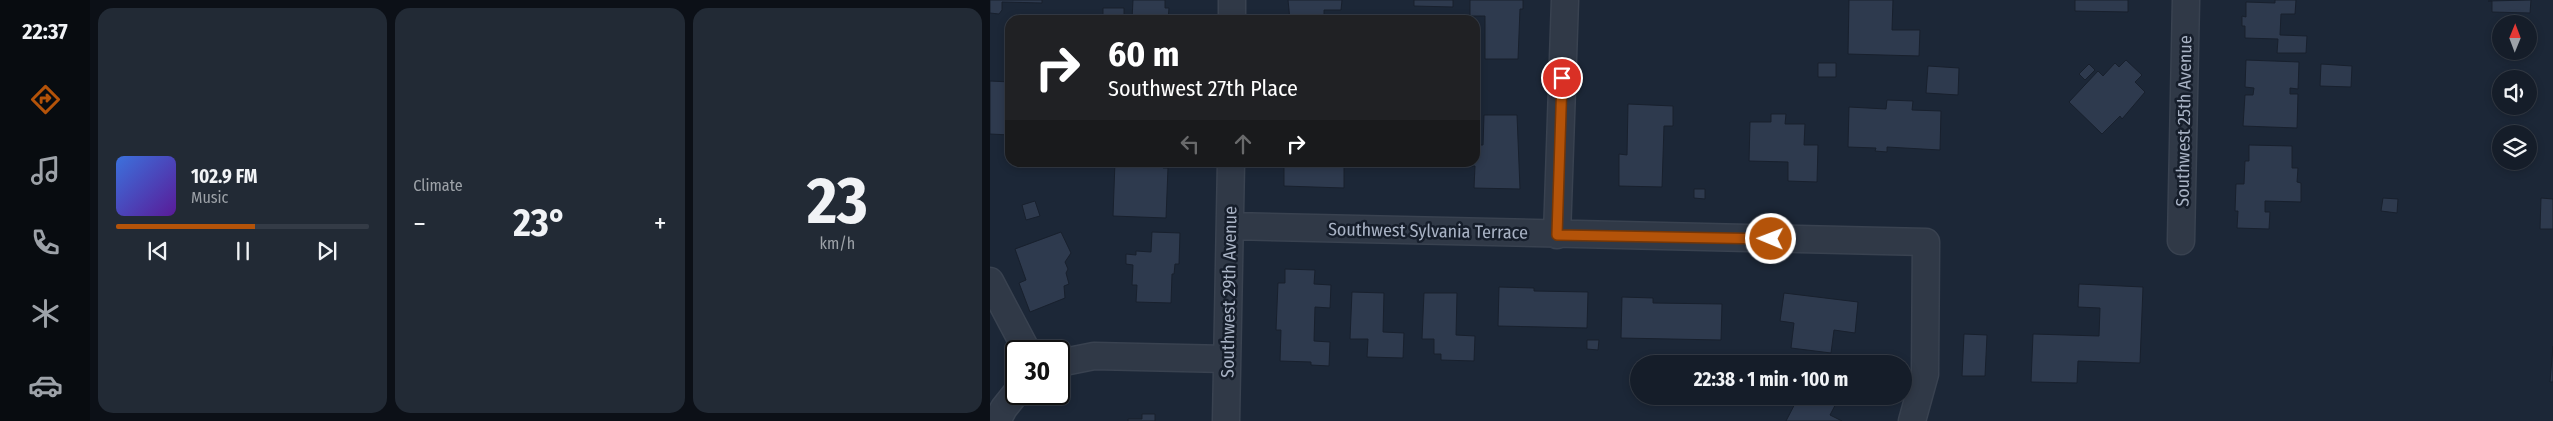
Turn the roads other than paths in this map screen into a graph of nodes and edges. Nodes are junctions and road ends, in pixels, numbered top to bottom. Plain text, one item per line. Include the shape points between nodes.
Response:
1 (1232, 0) edge
2 (1565, 0) edge
3 (2186, 0) edge
4 (1232, 15) edge
5 (1231, 167) edge
6 (1231, 226) junction
7 (1557, 235) junction
8 (2181, 241) dead end
9 (990, 281) edge
10 (1020, 340) edge
11 (1227, 359) junction
12 (1070, 361) edge
13 (1006, 405) edge
14 (997, 421) edge
15 (1226, 421) edge
16 (1912, 421) edge

1 - 4 street
2 - 7 street
3 - 8 street, Southwest 25th Avenue
5 - 6 street, Southwest 29th Avenue
6 - 7 street, Southwest Sylvania Terrace
6 - 11 street, Southwest 29th Avenue
7 - 16 street, Southwest Sylvania Terrace via 1926,242 1925,374
9 - 10 street
11 - 12 street via 1094,356
11 - 15 street, Southwest 29th Avenue
13 - 14 street

